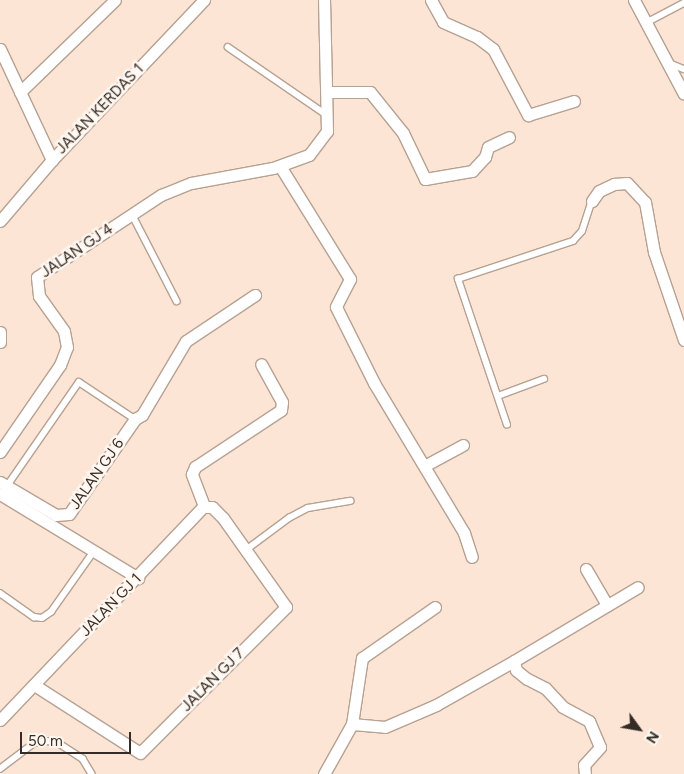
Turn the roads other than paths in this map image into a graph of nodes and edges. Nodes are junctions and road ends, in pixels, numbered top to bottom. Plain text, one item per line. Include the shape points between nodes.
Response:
1 (115, 0) edge
2 (204, 0) edge
3 (324, 0) edge
4 (431, 0) edge
5 (634, 0) edge
6 (684, 3) edge
7 (646, 23) junction
8 (228, 47) dead end
9 (0, 49) edge
10 (667, 62) junction
11 (684, 69) edge
12 (20, 92) junction
13 (327, 92) junction
14 (684, 94) edge
15 (574, 101) dead end
16 (327, 115) junction
17 (509, 137) dead end
18 (52, 160) junction
19 (280, 166) junction
20 (592, 201) joint
21 (132, 214) junction
22 (0, 221) edge
23 (255, 295) dead end
24 (177, 301) dead end
25 (0, 332) edge
26 (684, 340) edge
27 (0, 342) edge
28 (261, 364) dead end
29 (544, 379) dead end
30 (498, 396) junction
31 (135, 419) junction
32 (507, 425) dead end
33 (463, 444) dead end
34 (0, 452) edge
35 (426, 465) junction
36 (2, 487) edge
37 (350, 501) dead end
38 (204, 506) junction
39 (246, 550) junction
40 (94, 552) junction
41 (472, 557) dead end
42 (586, 569) dead end
43 (138, 578) junction
44 (638, 587) dead end
45 (0, 593) edge
46 (607, 605) junction
47 (435, 607) dead end
48 (514, 661) junction
49 (34, 684) junction
50 (0, 720) edge
51 (352, 724) junction
52 (0, 769) edge
53 (92, 774) edge
54 (324, 774) edge
55 (585, 774) edge

1 - 12 street
2 - 18 street, JALAN KERDAS 1
3 - 13 street, JALAN GJ 4
4 - 15 street via 443,22 477,37 493,49 528,115
5 - 7 street
6 - 7 lane
7 - 10 street
8 - 16 lane
9 - 12 street
10 - 11 lane
10 - 14 street
12 - 18 street
13 - 16 street, JALAN GJ 4
13 - 17 street via 370,92 403,133 426,178 472,172 485,157 488,147
16 - 19 street, JALAN GJ 4 via 327,131 309,155
18 - 22 street, JALAN KERDAS 1
19 - 21 street, JALAN GJ 4 via 191,183 161,195
19 - 35 street via 350,279 336,307 374,383
20 - 26 street via 599,191 614,184 627,183 645,202 654,252
20 - 30 lane via 582,230 573,242 458,279
21 - 24 lane
21 - 34 street, JALAN GJ 4 via 37,277 39,296 64,332 67,347 60,365
23 - 31 street via 186,341 142,416
25 - 27 street
28 - 38 street via 282,402 281,410 195,467 192,474
29 - 30 lane
30 - 32 lane
31 - 36 street, JALAN GJ 6 via 68,514 56,515
31 - 36 lane via 79,382
33 - 35 street
35 - 41 street via 464,533
36 - 40 street
37 - 39 lane via 308,508
38 - 39 street via 212,507 223,518
38 - 43 street, JALAN GJ 1 via 173,536
39 - 49 street, JALAN GJ 7 via 286,607 140,753
40 - 43 street
40 - 45 lane via 50,612 42,618 34,617
42 - 46 street
43 - 49 street, JALAN GJ 1
44 - 46 street
46 - 48 street
47 - 51 street via 362,658
48 - 51 street via 436,705 386,727
48 - 55 street via 516,670 526,679 545,688 563,707 589,721 600,747 584,765
49 - 50 street, JALAN GJ 1
51 - 54 street
52 - 53 lane via 34,743 46,741 57,742 83,759

